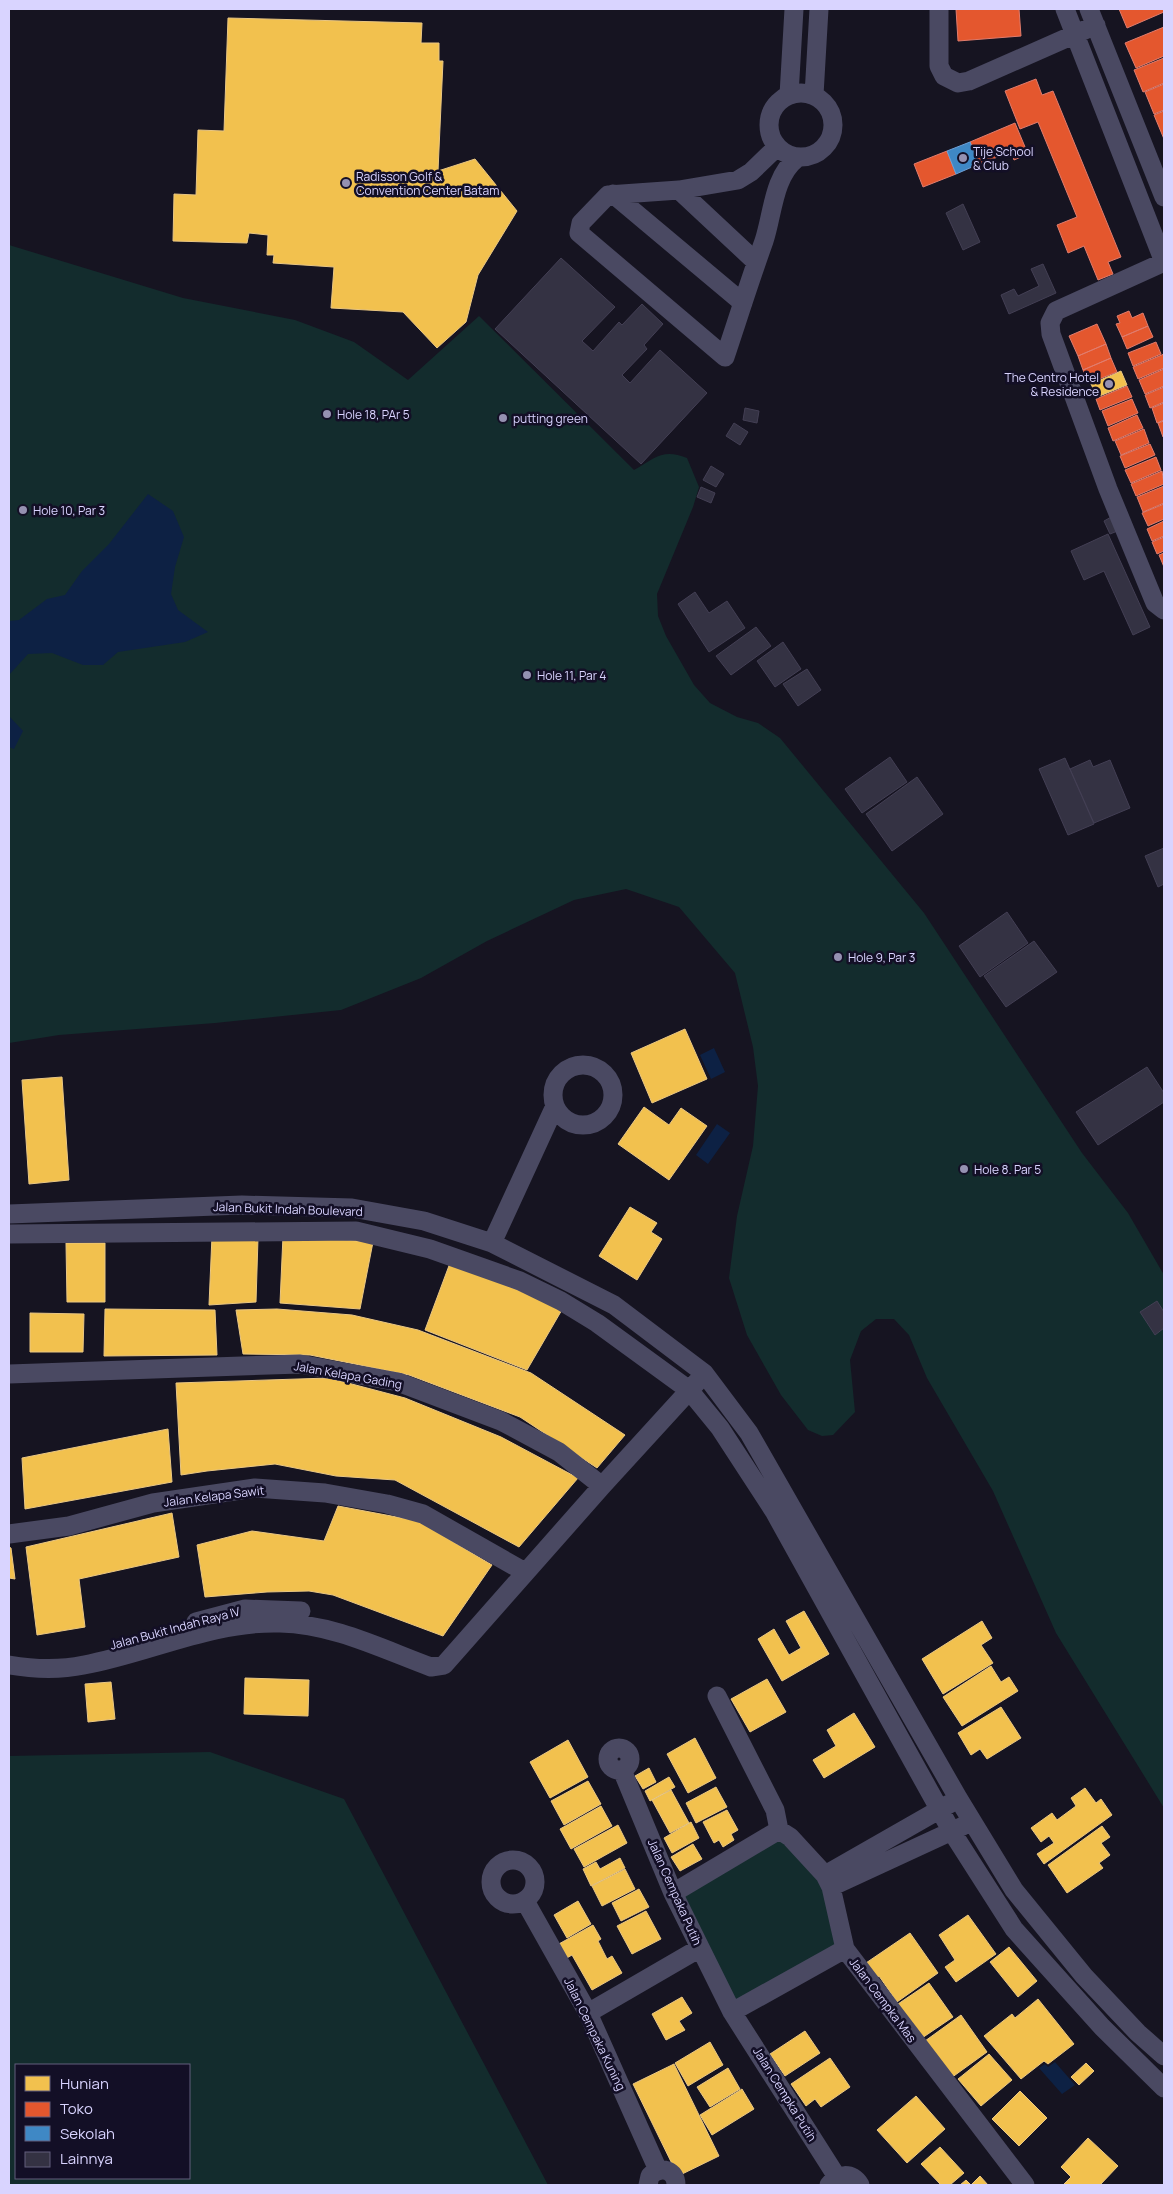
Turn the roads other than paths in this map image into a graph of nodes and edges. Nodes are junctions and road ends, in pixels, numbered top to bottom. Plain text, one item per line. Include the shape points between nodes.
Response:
1 (794, 9) edge
2 (819, 9) edge
3 (939, 9) edge
4 (1065, 9) edge
5 (1093, 17) edge
6 (1075, 33) junction
7 (789, 95) junction
8 (814, 95) junction
9 (777, 147) junction
10 (797, 158) junction
11 (679, 190) junction
12 (613, 194) junction
13 (1164, 197) edge
14 (756, 262) junction
15 (1164, 262) edge
16 (743, 303) junction
17 (1164, 610) edge
18 (555, 1106) dead end
19 (9, 1214) edge
20 (9, 1234) edge
21 (492, 1243) junction
22 (704, 1373) junction
23 (9, 1374) edge
24 (690, 1390) junction
25 (602, 1486) junction
26 (9, 1534) edge
27 (525, 1572) junction
28 (460, 1647) junction
29 (9, 1654) edge
30 (9, 1665) edge
31 (717, 1696) dead end
32 (622, 1770) dead end
33 (958, 1798) junction
34 (941, 1808) junction
35 (972, 1821) junction
36 (779, 1830) junction
37 (952, 1832) junction
38 (828, 1881) junction
39 (673, 1893) junction
40 (525, 1901) dead end
41 (700, 1948) junction
42 (845, 1949) junction
43 (732, 2012) junction
44 (588, 2014) junction
45 (1164, 2056) edge
46 (1164, 2088) edge
47 (653, 2178) edge
48 (833, 2181) edge
49 (676, 2185) edge
50 (860, 2185) edge
51 (1025, 2185) edge

1 - 7 street
2 - 8 street
3 - 6 street via 939,66 944,76 958,84
4 - 6 street
5 - 6 street
5 - 13 street
6 - 15 street
7 - 8 street
7 - 9 street via 773,108 769,118 768,128
8 - 10 street via 823,101 834,118 831,139 817,154
9 - 10 street
9 - 11 street via 738,180
10 - 14 street via 785,170 780,181
11 - 12 street
11 - 14 street
12 - 16 street
12 - 16 street via 605,197 581,223 579,233 725,357
14 - 16 street
15 - 17 street via 1056,311 1050,323 1108,489 1155,603
18 - 21 street
19 - 21 street, Jalan Bukit Indah Boulevard via 242,1205 352,1208 424,1221
20 - 24 street via 356,1231 430,1249 520,1281 597,1323
21 - 22 street, Jalan Bukit Indah Boulevard via 614,1304
22 - 24 street
22 - 33 street, Jalan Bukit Indah Boulevard via 749,1433
23 - 25 street, Jalan Kelapa Gading via 300,1364 398,1382 501,1421 559,1452
24 - 25 street
24 - 34 street via 720,1428 774,1511
25 - 27 street
26 - 27 street, Jalan Kelapa Sawit via 69,1526 153,1503 255,1488 325,1492 423,1514
27 - 28 street
28 - 29 street, Jalan Bukit Indah Raya IV via 441,1654 429,1654 342,1620 311,1612 245,1609 81,1653
28 - 30 street, Jalan Bukit Indah Raya IV via 444,1665 431,1667 339,1632 278,1622 220,1628 83,1666 32,1668
31 - 36 street via 775,1810
32 - 39 street, Jalan Cempaka Putih
33 - 34 street
33 - 35 street, Jalan Bukit Indah Boulevard
34 - 37 street
34 - 38 street
35 - 37 street
35 - 45 street, Jalan Bukit Indah Boulevard via 1019,1898 1084,1976
36 - 38 street via 790,1837
36 - 39 street
37 - 38 street
37 - 46 street via 1014,1929 1102,2027
38 - 42 street, Jalan Cempka Mas
39 - 41 street, Jalan Cempaka Putih
40 - 44 street, Jalan Cempaka Kuning
41 - 43 street, Jalan Cempaka Putih
41 - 44 street
42 - 43 street
42 - 51 street, Jalan Cempka Mas
43 - 48 street, Jalan Cempka Putih
44 - 47 street, Jalan Cempaka Kuning
47 - 49 street via 671,2172
48 - 50 street via 848,2175

